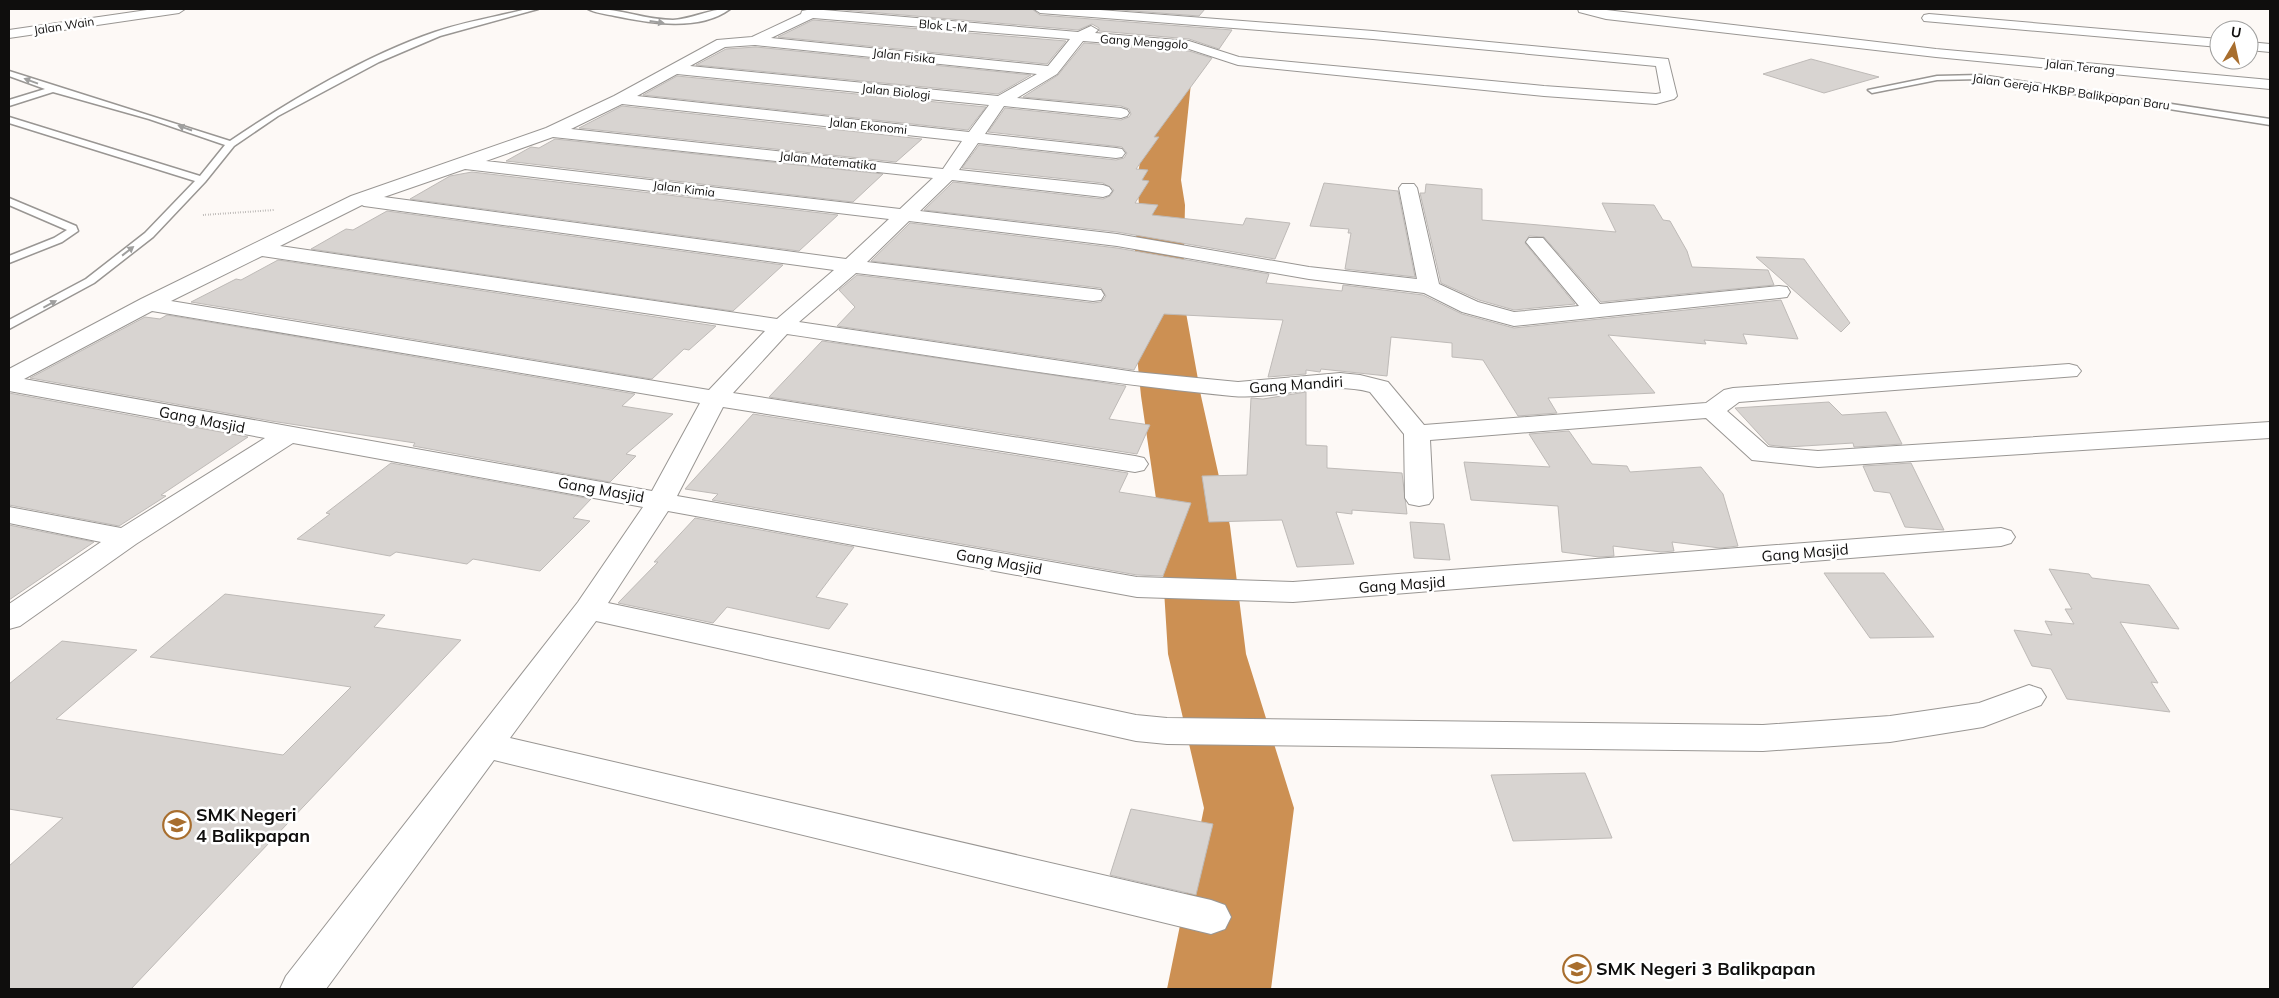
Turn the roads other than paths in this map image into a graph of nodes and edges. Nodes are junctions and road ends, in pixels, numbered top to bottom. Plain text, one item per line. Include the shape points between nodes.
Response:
1 (84, 9) edge
2 (179, 9) edge
3 (534, 9) edge
4 (592, 9) edge
5 (726, 9) edge
6 (822, 9) edge
7 (1040, 9) edge
8 (1584, 9) edge
9 (613, 11) edge
10 (1121, 12) edge
11 (151, 13) junction
12 (808, 14) junction
13 (1927, 23) edge
14 (2131, 23) dead end
15 (9, 34) edge
16 (2152, 36) junction
17 (1078, 38) junction
18 (755, 41) junction
19 (2209, 42) edge
20 (1936, 53) junction
21 (672, 69) junction
22 (1052, 71) junction
23 (9, 73) edge
24 (2270, 85) edge
25 (53, 89) junction
26 (1872, 90) dead end
27 (620, 99) junction
28 (9, 103) edge
29 (998, 103) junction
30 (1121, 114) dead end
31 (9, 120) edge
32 (2270, 122) edge
33 (552, 132) junction
34 (972, 137) junction
35 (231, 144) junction
36 (1116, 153) dead end
37 (465, 164) junction
38 (948, 174) junction
39 (202, 180) junction
40 (1408, 188) dead end
41 (1103, 191) dead end
42 (358, 200) junction
43 (9, 201) edge
44 (904, 214) junction
45 (1536, 242) dead end
46 (258, 249) junction
47 (9, 260) edge
48 (851, 266) junction
49 (1429, 287) junction
50 (1779, 292) dead end
51 (1094, 295) dead end
52 (149, 304) junction
53 (1594, 310) junction
54 (9, 325) edge
55 (782, 326) junction
56 (2069, 371) dead end
57 (9, 378) edge
58 (9, 384) edge
59 (715, 398) junction
60 (1712, 410) junction
61 (2270, 430) edge
62 (1417, 433) junction
63 (286, 436) junction
64 (1135, 464) dead end
65 (1419, 498) dead end
66 (661, 500) junction
67 (9, 515) edge
68 (2001, 537) dead end
69 (126, 538) junction
70 (589, 609) junction
71 (9, 618) edge
72 (2029, 697) dead end
73 (486, 745) junction
74 (1211, 917) dead end
75 (301, 989) edge

1 - 11 street
2 - 11 street, Jalan Wain
3 - 35 lane via 437,34 376,60 275,114
4 - 9 lane
9 -> 5 lane via 666,24 692,21
6 - 12 street
7 - 10 street
8 - 20 street, Jalan Terang via 1606,15
10 - 17 street
10 - 17 street, Gang Menggolo via 1663,62 1669,96 1656,99 1544,91 1238,61 1189,45
11 - 15 street, Jalan Wain
12 - 17 street, Blok L-M
12 - 18 street
13 - 16 street
13 - 20 street
14 - 16 street
16 - 19 street
17 - 22 street
18 - 21 street via 722,43
18 - 22 street, Jalan Fisika
20 - 24 street, Jalan Terang
21 - 27 street
21 - 29 street, Jalan Biologi
22 - 29 street
25 -> 23 lane
25 - 28 lane
35 -> 25 lane
26 - 32 lane, Jalan Gereja HKBP Balikpapan Baru via 1937,78 1980,77
27 - 33 street
27 - 34 street, Jalan Ekonomi
29 - 30 street, Jalan Biologi
29 - 34 street
31 - 39 lane
33 - 37 street
33 - 38 street, Jalan Matematika
34 - 36 street, Jalan Ekonomi
34 - 38 street
35 - 39 lane
37 - 42 street
37 - 44 street, Jalan Kimia
38 - 41 street, Jalan Matematika
38 - 44 street
54 -> 39 lane via 90,281 149,235
40 - 49 street
42 - 46 street
42 - 48 street
43 - 47 lane via 64,224 73,231
44 - 48 street
44 - 49 street, Jalan Kimia via 1116,240 1308,273
45 - 53 street
46 - 52 street
46 - 55 street, Gang Mandiri
48 - 51 street
48 - 55 street
49 - 53 street, Jalan Kimia via 1470,307 1514,319
50 - 53 street, Jalan Kimia
52 - 57 street
52 - 59 street
55 - 59 street
55 - 62 street, Gang Mandiri via 1238,390 1340,380 1360,382 1380,387
56 - 60 street via 1733,395
58 - 63 street, Gang Masjid
59 - 64 street
59 - 66 street
60 - 61 street via 1760,454 1818,459
60 - 62 street
62 - 65 street
63 - 66 street, Gang Masjid
63 - 69 street
66 - 68 street, Gang Masjid via 1137,587 1293,592
66 - 70 street
67 - 69 street
69 - 71 street
70 - 72 street via 1136,728 1167,731 1763,738 1890,729 1965,718 1983,715
70 - 73 street
73 - 74 street
73 - 75 street

